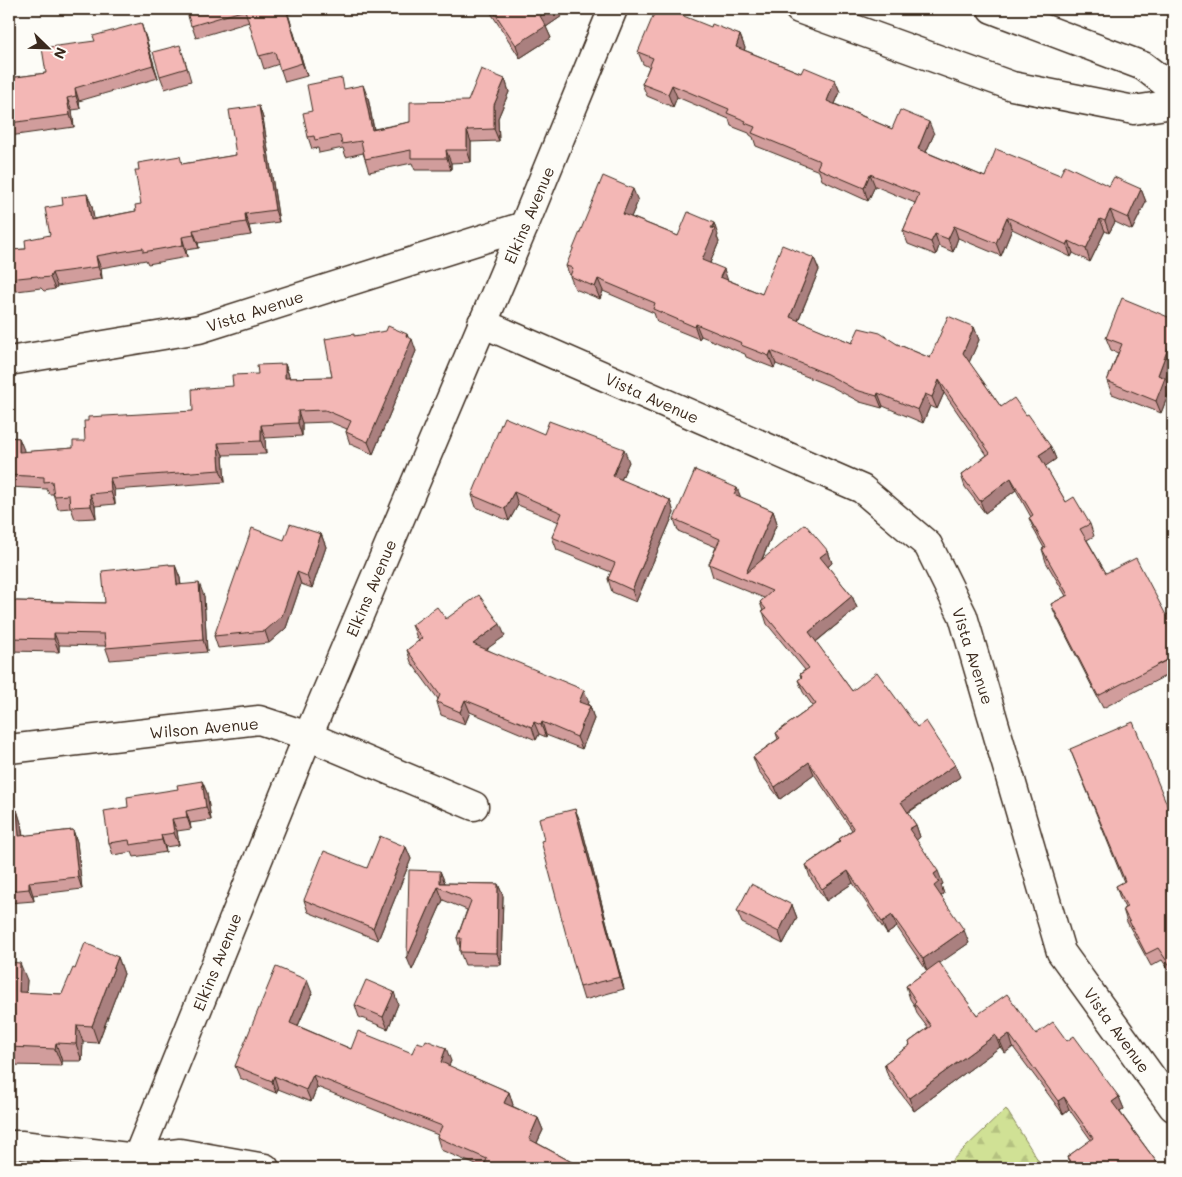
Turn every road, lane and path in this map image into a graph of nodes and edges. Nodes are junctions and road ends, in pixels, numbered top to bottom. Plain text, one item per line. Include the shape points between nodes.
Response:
1 (613, 9) edge
2 (799, 9) edge
3 (992, 9) edge
4 (1173, 89) edge
5 (1173, 104) edge
6 (524, 226) junction
7 (482, 324) junction
8 (9, 361) edge
9 (308, 736) junction
10 (9, 749) edge
11 (474, 806) dead end
12 (1173, 1107) edge
13 (9, 1145) edge
14 (135, 1163) edge
15 (265, 1168) edge

1 - 6 street, Elkins Avenue
2 - 5 street via 1012,86 1134,110
3 - 4 street via 1143,66
6 - 7 street, Elkins Avenue
6 - 8 street, Vista Avenue via 199,329
7 - 9 street, Elkins Avenue
7 - 12 street, Vista Avenue via 862,489 928,545 963,616 1061,952
9 - 10 street, Wilson Avenue via 259,720
9 - 11 street, Wilson Avenue
9 - 14 street, Elkins Avenue
13 - 14 street
14 - 15 street via 180,1153

